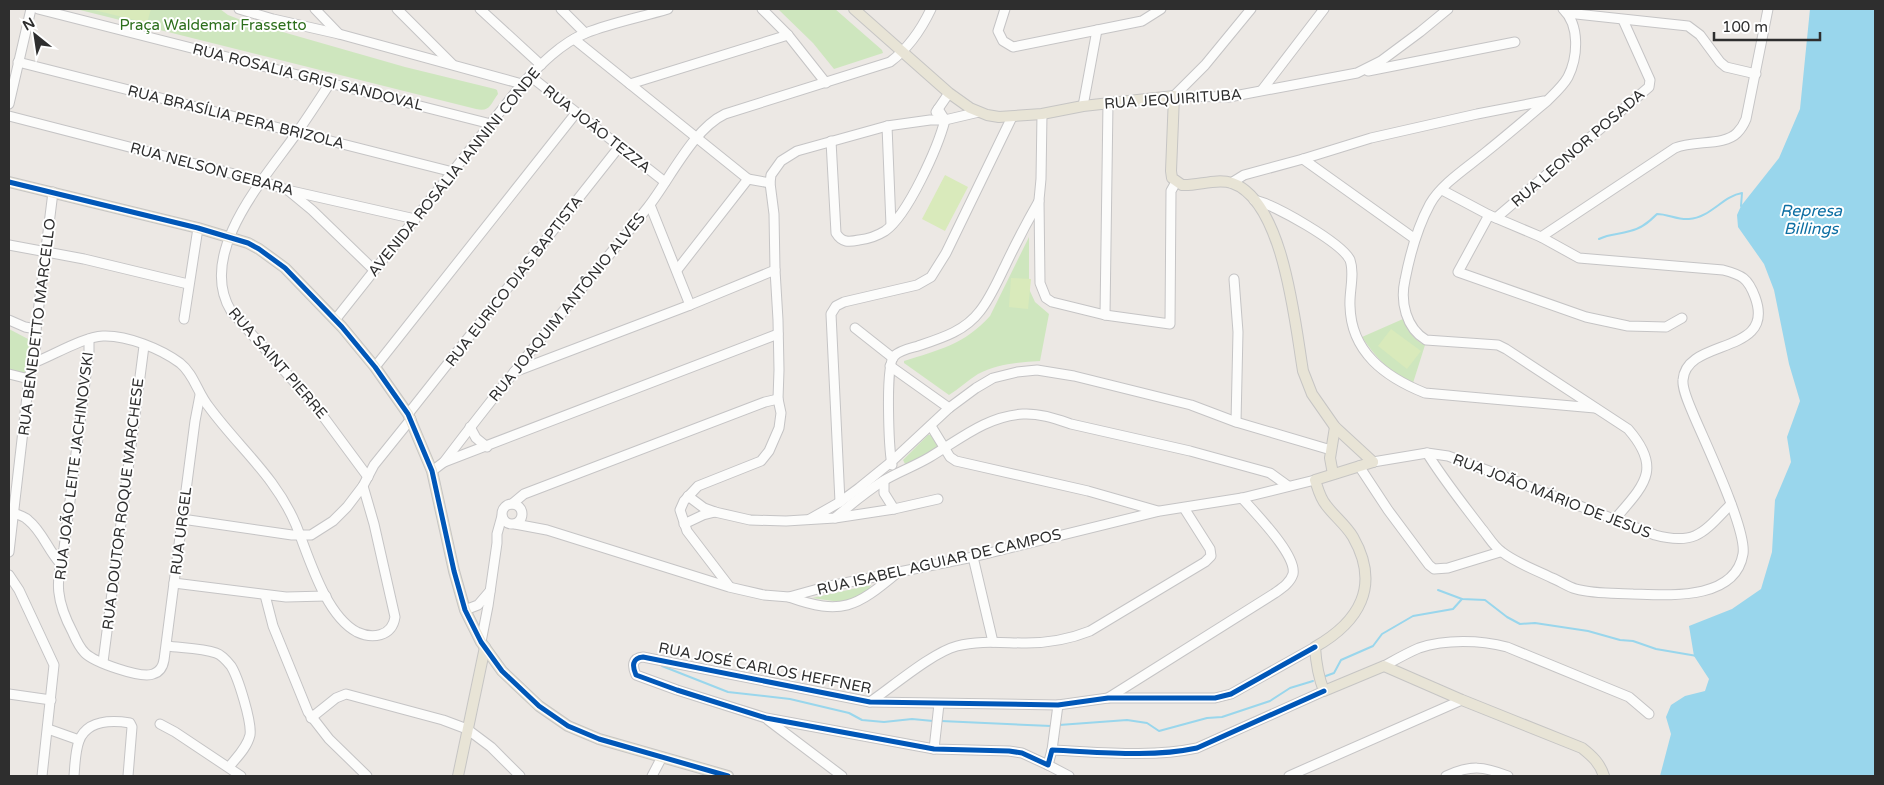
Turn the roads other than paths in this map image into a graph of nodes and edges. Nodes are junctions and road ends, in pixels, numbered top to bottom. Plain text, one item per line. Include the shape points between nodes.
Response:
1 (31, 9) edge
2 (38, 9) edge
3 (239, 9) edge
4 (315, 9) edge
5 (397, 9) edge
6 (480, 9) edge
7 (561, 9) edge
8 (638, 9) edge
9 (668, 9) edge
10 (762, 9) edge
11 (854, 9) edge
12 (931, 9) edge
13 (1005, 9) edge
14 (1161, 9) edge
15 (1251, 9) edge
16 (1324, 9) edge
17 (1448, 9) edge
18 (1768, 9) edge
19 (1565, 11) edge
20 (645, 16) junction
21 (1623, 20) junction
22 (1097, 30) junction
23 (585, 33) junction
24 (339, 34) junction
25 (788, 35) junction
26 (574, 39) junction
27 (1515, 42) dead end
28 (903, 52) junction
29 (18, 62) junction
30 (453, 64) junction
31 (541, 65) junction
32 (1358, 73) junction
33 (1756, 74) junction
34 (530, 76) junction
35 (330, 83) junction
36 (826, 83) junction
37 (522, 84) junction
38 (630, 84) junction
39 (1262, 90) junction
40 (949, 93) junction
41 (1174, 96) junction
42 (1547, 101) junction
43 (1108, 103) junction
44 (9, 104) edge
45 (1083, 106) junction
46 (938, 109) junction
47 (979, 112) junction
48 (576, 113) junction
49 (1042, 114) junction
50 (9, 116) edge
51 (1012, 117) junction
52 (930, 120) junction
53 (945, 120) junction
54 (491, 124) junction
55 (888, 126) junction
56 (297, 133) junction
57 (697, 138) junction
58 (831, 141) junction
59 (619, 147) junction
60 (1303, 159) junction
61 (453, 172) junction
62 (748, 180) junction
63 (262, 181) junction
64 (9, 182) edge
65 (665, 182) junction
66 (1176, 182) junction
67 (770, 183) junction
68 (1231, 183) junction
69 (287, 190) junction
70 (1442, 190) junction
71 (53, 192) junction
72 (316, 195) junction
73 (1039, 200) junction
74 (1254, 200) junction
75 (650, 205) junction
76 (312, 210) junction
77 (1493, 217) junction
78 (415, 219) junction
79 (891, 225) junction
80 (198, 228) junction
81 (229, 237) junction
82 (1541, 237) junction
83 (1415, 239) junction
84 (9, 245) edge
85 (45, 252) junction
86 (374, 270) junction
87 (677, 270) junction
88 (775, 270) junction
89 (1234, 279) dead end
90 (188, 284) junction
91 (690, 305) junction
92 (1105, 315) junction
93 (1682, 318) dead end
94 (184, 319) dead end
95 (9, 320) edge
96 (335, 320) junction
97 (855, 328) dead end
98 (36, 329) junction
99 (778, 334) junction
100 (89, 338) junction
101 (144, 346) junction
102 (535, 346) junction
103 (547, 359) junction
104 (891, 362) junction
105 (33, 363) junction
106 (375, 367) junction
107 (513, 373) junction
108 (9, 374) edge
109 (29, 379) junction
110 (200, 395) junction
111 (778, 399) junction
112 (949, 408) junction
113 (1598, 408) junction
114 (409, 416) junction
115 (1236, 422) junction
116 (931, 426) junction
117 (470, 427) junction
118 (1335, 427) junction
119 (487, 447) junction
120 (945, 447) junction
121 (1331, 450) junction
122 (1426, 452) junction
123 (444, 462) junction
124 (891, 462) junction
125 (1373, 462) junction
126 (1359, 466) junction
127 (432, 471) junction
128 (1333, 474) junction
129 (368, 476) junction
130 (894, 476) junction
131 (1315, 480) junction
132 (884, 481) junction
133 (363, 486) junction
134 (1288, 486) junction
135 (530, 493) junction
136 (688, 496) junction
137 (1242, 498) junction
138 (938, 500) dead end
139 (840, 502) junction
140 (512, 504) junction
141 (1731, 504) junction
142 (1184, 508) junction
143 (894, 509) junction
144 (1160, 511) junction
145 (522, 512) junction
146 (715, 512) junction
147 (11, 513) edge
148 (502, 516) junction
149 (835, 518) junction
150 (182, 519) junction
151 (810, 519) junction
152 (1615, 520) junction
153 (513, 524) junction
154 (684, 524) junction
155 (547, 530) junction
156 (300, 536) junction
157 (497, 543) junction
158 (9, 552) edge
159 (1500, 552) junction
160 (973, 557) junction
161 (60, 563) junction
162 (898, 573) junction
163 (9, 575) edge
164 (174, 583) junction
165 (729, 586) junction
166 (490, 591) junction
167 (265, 595) junction
168 (326, 596) junction
169 (789, 597) junction
170 (465, 610) junction
171 (993, 642) junction
172 (483, 645) junction
173 (166, 646) junction
174 (1314, 647) junction
175 (103, 662) junction
176 (162, 666) joint
177 (1384, 666) junction
178 (1324, 691) junction
179 (9, 694) edge
180 (1108, 698) junction
181 (51, 700) junction
182 (1462, 700) junction
183 (870, 702) junction
184 (939, 704) junction
185 (1058, 704) junction
186 (1649, 714) dead end
187 (311, 718) junction
188 (766, 718) junction
189 (160, 724) dead end
190 (467, 728) junction
191 (48, 729) junction
192 (79, 740) junction
193 (934, 749) junction
194 (1052, 750) junction
195 (662, 757) junction
196 (1048, 765) junction
197 (229, 767) junction
198 (42, 776) edge
199 (74, 776) edge
200 (128, 776) edge
201 (241, 776) edge
202 (367, 776) edge
203 (458, 776) edge
204 (520, 776) edge
205 (652, 776) edge
206 (728, 776) edge
207 (842, 776) edge
208 (1069, 776) edge
209 (1289, 776) edge
210 (1446, 776) edge
211 (1508, 776) edge
212 (1604, 776) edge

1 - 29 street
2 - 35 street, RUA ROSALIA GRISI SANDOVAL
3 - 24 street
4 - 24 street
5 - 30 street
6 - 31 street
7 - 23 street
8 - 20 street
9 - 20 street, AVENIDA ROSÁLIA IANNINI CONDE
10 - 25 street
11 - 28 main road, RUA JEQUIRITUBA
12 - 28 street
13 - 22 street via 998,31 1003,41 1014,47
14 - 22 street via 1142,21
15 - 41 street via 1205,65
16 - 39 street
17 - 32 street, RUA JEQUIRITUBA via 1381,61
18 - 33 street
19 - 21 street
19 - 42 street via 1574,27 1576,40 1572,66 1559,90
20 - 23 street, AVENIDA ROSÁLIA IANNINI CONDE
21 - 33 street via 1688,26 1700,35 1726,67
21 - 77 street, RUA LEONOR POSADA via 1650,80 1649,86
22 - 45 street
23 - 26 street, AVENIDA ROSÁLIA IANNINI CONDE
24 - 30 street
25 - 36 street
25 - 38 street
26 - 31 street, AVENIDA ROSÁLIA IANNINI CONDE
26 - 38 street
27 - 32 street
28 - 36 street, RUA JOAQUIM ANTÔNIO ALVES via 890,62
28 - 40 main road, RUA JEQUIRITUBA
29 - 44 street
29 - 56 street, RUA BRASÍLIA PERA BRIZOLA
30 - 37 street
31 - 34 street, AVENIDA ROSÁLIA IANNINI CONDE
32 - 39 street, RUA JEQUIRITUBA
33 - 82 street via 1746,120 1737,132 1722,140 1686,143 1675,148
34 - 37 street, AVENIDA ROSÁLIA IANNINI CONDE
34 - 48 street, RUA JOÃO TEZZA
35 - 54 street, RUA ROSALIA GRISI SANDOVAL
35 - 56 street, RUA SAINT PIERRE
36 - 57 street, RUA JOAQUIM ANTÔNIO ALVES via 725,114
37 - 54 street, AVENIDA ROSÁLIA IANNINI CONDE
38 - 57 street
39 - 41 street, RUA JEQUIRITUBA via 1229,97
40 - 46 street
40 - 47 main road, RUA JEQUIRITUBA
41 - 43 main road, RUA JEQUIRITUBA
41 - 66 main road via 1171,171
42 - 60 street via 1371,138
42 - 70 street
43 - 45 main road, RUA JEQUIRITUBA
43 - 92 street
45 - 49 main road, RUA JEQUIRITUBA
46 - 52 street
46 - 53 street
47 - 51 main road, RUA JEQUIRITUBA
47 - 53 street
48 - 59 street, RUA JOÃO TEZZA
48 - 106 street
49 - 51 main road, RUA JEQUIRITUBA
49 - 73 street
50 - 63 street, RUA NELSON GEBARA
51 - 139 street via 946,253 931,277 917,285 844,302 831,314
52 - 53 street
52 - 55 street
53 - 79 street via 923,173 904,209
54 - 61 street, AVENIDA ROSÁLIA IANNINI CONDE
55 - 58 street
55 - 79 street
56 - 61 street, RUA BRASÍLIA PERA BRIZOLA
56 - 63 street, RUA SAINT PIERRE
57 - 62 street
57 - 65 street, RUA JOAQUIM ANTÔNIO ALVES
58 - 67 street via 788,156 775,169
58 - 79 street via 837,235 848,242 867,239 884,232
59 - 65 street, RUA JOÃO TEZZA
59 - 114 street, RUA EURICO DIAS BAPTISTA
60 - 68 street via 1244,175
60 - 83 street
61 - 78 street, AVENIDA ROSÁLIA IANNINI CONDE
62 - 67 street
62 - 87 street
63 - 69 street, RUA NELSON GEBARA
63 - 81 street, RUA SAINT PIERRE
64 - 71 main road
65 - 75 street, RUA JOAQUIM ANTÔNIO ALVES
66 - 68 main road via 1182,185
66 - 92 street via 1171,191 1170,324
67 - 88 street
68 - 74 main road
69 - 72 street, RUA NELSON GEBARA
69 - 76 street
70 - 77 street
70 - 83 street via 1431,203
71 - 80 main road
71 - 85 street, RUA BENEDETTO MARCELLO
72 - 76 street
72 - 78 street, RUA NELSON GEBARA
73 - 92 street via 1040,283 1046,298
73 - 104 street via 990,296 973,319 947,337 898,353
74 - 113 street via 1265,202 1336,244 1345,253 1352,267 1350,306 1358,339 1376,366 1400,383 1424,393
74 - 118 main road via 1283,259 1306,383
75 - 87 street
75 - 102 street, RUA JOAQUIM ANTÔNIO ALVES
76 - 86 street
77 - 82 street
77 - 93 street via 1458,272 1586,317 1628,326 1666,327
78 - 86 street, AVENIDA ROSÁLIA IANNINI CONDE
80 - 81 main road
80 - 90 street
81 - 96 main road via 248,243 272,257
81 - 129 street, RUA SAINT PIERRE via 222,278 228,306 314,404
82 - 141 street via 1579,258 1723,270 1746,279 1758,304 1756,326 1742,338 1699,357 1685,370 1682,381
83 - 113 street via 1403,286 1403,301 1417,335 1426,340 1498,345
84 - 85 street
85 - 90 street
85 - 98 street, RUA BENEDETTO MARCELLO
86 - 96 street, AVENIDA ROSÁLIA IANNINI CONDE
87 - 91 street
88 - 91 street
88 - 99 street
89 - 115 street via 1238,332
90 - 94 street
91 - 103 street
95 - 98 street
96 - 106 main road
97 - 104 street
98 - 105 street, RUA BENEDETTO MARCELLO
99 - 111 street
99 - 119 street
100 - 101 street via 119,337
100 - 105 street
100 - 161 street, RUA JOÃO LEITE JACHINOVSKI via 80,429
101 - 110 street via 180,363
101 - 175 street, RUA DOUTOR ROQUE MARCHESE
102 - 103 street
102 - 107 street, RUA JOAQUIM ANTÔNIO ALVES
103 - 107 street
104 - 112 street
104 - 124 street
105 - 109 street, RUA BENEDETTO MARCELLO
106 - 114 main road
107 - 117 street, RUA JOAQUIM ANTÔNIO ALVES
108 - 109 street
109 - 147 street, RUA BENEDETTO MARCELLO
110 - 150 street, RUA URGEL
110 - 156 street via 268,476
111 - 135 street
111 - 136 street via 781,413 779,428 764,458 703,484
112 - 115 street via 994,378 1038,370 1191,405
112 - 116 street
113 - 152 street via 1628,429 1639,442 1648,467 1638,492
114 - 127 main road
114 - 129 street, RUA EURICO DIAS BAPTISTA
115 - 121 street
116 - 120 street
116 - 124 street
117 - 119 street via 476,438
117 - 123 street, RUA JOAQUIM ANTÔNIO ALVES
118 - 121 main road
118 - 125 main road
119 - 123 street
120 - 130 street
120 - 134 street via 983,424 1023,414 1038,415 1270,473
120 - 144 street via 956,461
121 - 128 main road
122 - 125 street, RUA JOÃO MÁRIO DE JESUS
122 - 152 street, RUA JOÃO MÁRIO DE JESUS via 1448,456
122 - 159 street
123 - 127 street, RUA JOAQUIM ANTÔNIO ALVES
124 - 130 street
124 - 139 street
125 - 126 main road, RUA JOÃO MÁRIO DE JESUS
126 - 128 main road, RUA JOÃO MÁRIO DE JESUS
126 - 159 street via 1429,565 1448,568
127 - 170 main road
128 - 131 main road, RUA ISABEL AGUIAR DE CAMPOS
129 - 133 street, RUA EURICO DIAS BAPTISTA
130 - 132 street
131 - 134 street, RUA ISABEL AGUIAR DE CAMPOS
131 - 174 main road, RUA JOSÉ CARLOS HEFFNER via 1325,504 1352,536 1361,557 1365,586 1361,605 1345,626
132 - 143 street via 884,493
132 - 149 street
133 - 156 street, RUA EURICO DIAS BAPTISTA via 333,521 311,535
133 - 168 street via 394,620 381,635 365,635 344,623
134 - 137 street, RUA ISABEL AGUIAR DE CAMPOS
135 - 140 street
135 - 145 street
136 - 146 street
136 - 154 street via 680,510
137 - 142 street, RUA ISABEL AGUIAR DE CAMPOS
137 - 180 street via 1286,552 1293,565 1289,582 1275,594
138 - 143 street
139 - 151 street
140 - 145 street via 518,505
140 - 148 street via 506,506
141 - 152 street, RUA JOÃO MÁRIO DE JESUS via 1701,533 1682,540 1655,536
141 - 159 street via 1742,538 1744,552 1740,565 1730,578 1695,593 1671,596 1575,589
142 - 144 street, RUA ISABEL AGUIAR DE CAMPOS
142 - 171 street via 1210,549 1211,556 1205,562 1073,638 1028,643
143 - 149 street
144 - 160 street, RUA ISABEL AGUIAR DE CAMPOS
145 - 153 street via 520,521
145 - 155 street, RUA ISABEL AGUIAR DE CAMPOS
146 - 151 street via 766,521
146 - 154 street
147 - 158 street, RUA BENEDETTO MARCELLO
147 - 161 street via 29,520
148 - 153 street
148 - 157 street
149 - 151 street
150 - 156 street
150 - 164 street, RUA URGEL
153 - 155 street, RUA ISABEL AGUIAR DE CAMPOS
153 - 157 street
154 - 165 street
155 - 165 street, RUA ISABEL AGUIAR DE CAMPOS
156 - 168 street
157 - 166 street
160 - 162 street, RUA ISABEL AGUIAR DE CAMPOS
160 - 171 street
161 - 175 street, RUA JOÃO LEITE JACHINOVSKI via 59,590 63,614 82,650
162 - 169 street, RUA ISABEL AGUIAR DE CAMPOS
162 - 169 street via 868,597 844,606 816,605
163 - 181 street via 53,662
164 - 167 street
164 - 173 street, RUA URGEL
165 - 169 street, RUA ISABEL AGUIAR DE CAMPOS via 764,595
166 - 170 street via 478,605
166 - 172 street
167 - 168 street
167 - 187 street via 273,626
170 - 172 main road
171 - 183 street via 964,644 947,650
172 - 190 main road
172 - 195 main road via 518,687 568,726 599,739
173 - 176 street, RUA URGEL
173 - 197 street via 215,653 234,671 249,718 250,736
174 - 178 main road
174 - 180 street, RUA JOSÉ CARLOS HEFFNER via 1230,694 1216,698
175 - 176 street, RUA JOÃO LEITE JACHINOVSKI via 142,675 154,674
177 - 178 main road
177 - 182 main road
177 - 186 street via 1429,645 1489,642 1629,696
178 - 194 street via 1197,748 1154,753
179 - 181 street
180 - 185 street, RUA JOSÉ CARLOS HEFFNER
181 - 191 street
182 - 209 street
182 - 212 main road via 1582,748 1594,757
183 - 184 street, RUA JOSÉ CARLOS HEFFNER
183 - 188 street, RUA JOSÉ CARLOS HEFFNER via 643,657 633,662 636,675
184 - 185 street, RUA JOSÉ CARLOS HEFFNER
184 - 193 street
185 - 194 street
187 - 190 street via 336,698 349,694
187 - 202 street
188 - 193 street
188 - 207 street
189 - 197 street
190 - 203 main road
190 - 204 street
191 - 192 street
191 - 198 street
192 - 199 street
192 - 200 street via 101,722 130,723 133,730
193 - 196 street via 1009,751 1022,753
194 - 196 street
195 - 205 street
195 - 206 main road
196 - 208 street
197 - 201 street
210 - 211 street via 1463,770 1487,768

